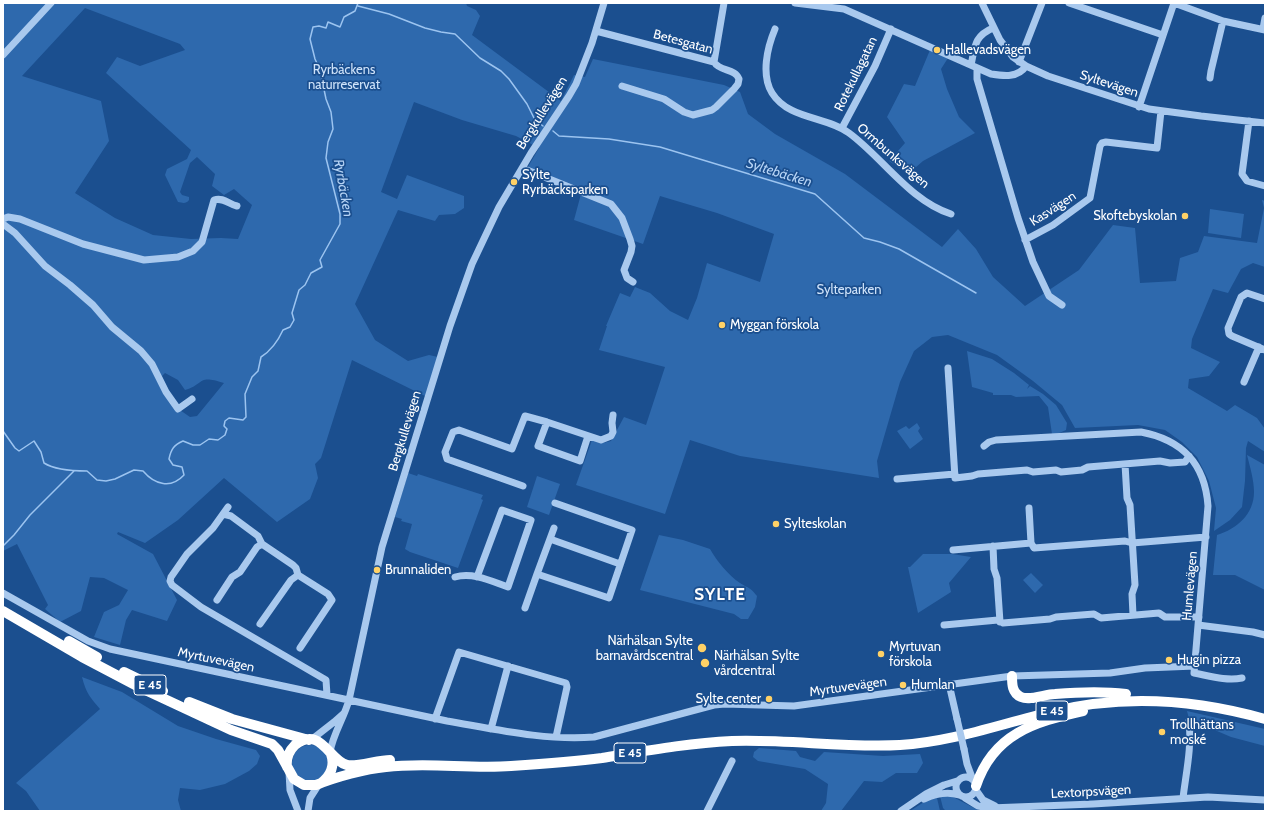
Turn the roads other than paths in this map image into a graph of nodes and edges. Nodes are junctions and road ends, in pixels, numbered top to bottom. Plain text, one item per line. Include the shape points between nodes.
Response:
1 (51, 3) edge
2 (604, 3) edge
3 (724, 3) edge
4 (796, 3) edge
5 (982, 3) edge
6 (1042, 3) edge
7 (1069, 3) edge
8 (1174, 3) edge
9 (833, 5) edge
10 (1265, 18) edge
11 (1223, 20) junction
12 (993, 28) junction
13 (775, 29) dead end
14 (891, 29) junction
15 (1264, 29) edge
16 (596, 31) junction
17 (1163, 35) junction
18 (3, 55) edge
19 (714, 62) junction
20 (1023, 64) junction
21 (974, 67) junction
22 (1210, 78) dead end
23 (622, 86) dead end
24 (1139, 107) junction
25 (1161, 111) junction
26 (1249, 121) junction
27 (1265, 123) edge
28 (842, 128) junction
29 (522, 168) junction
30 (1265, 186) edge
31 (238, 206) dead end
32 (951, 214) dead end
33 (3, 219) edge
34 (3, 224) edge
35 (1025, 240) junction
36 (633, 282) dead end
37 (1265, 299) edge
38 (1062, 305) dead end
39 (1262, 348) edge
40 (948, 368) dead end
41 (1244, 382) dead end
42 (192, 399) dead end
43 (613, 415) dead end
44 (547, 422) junction
45 (588, 436) junction
46 (984, 446) dead end
47 (1189, 456) junction
48 (1125, 464) junction
49 (955, 474) junction
50 (897, 479) dead end
51 (523, 486) dead end
52 (555, 503) dead end
53 (228, 507) dead end
54 (1029, 508) dead end
55 (223, 514) junction
56 (554, 528) dead end
57 (1206, 537) junction
58 (550, 539) junction
59 (1031, 543) junction
60 (1132, 543) junction
61 (262, 544) junction
62 (993, 546) junction
63 (953, 550) dead end
64 (620, 564) junction
65 (537, 574) junction
66 (298, 575) junction
67 (455, 577) dead end
68 (477, 577) junction
69 (3, 593) edge
70 (217, 600) dead end
71 (3, 603) edge
72 (525, 608) dead end
73 (3, 611) edge
74 (1133, 615) junction
75 (1199, 617) junction
76 (1000, 622) junction
77 (260, 624) dead end
78 (944, 625) dead end
79 (1198, 625) junction
80 (1265, 635) edge
81 (300, 648) dead end
82 (508, 666) junction
83 (1195, 666) junction
84 (1012, 676) junction
85 (1242, 678) dead end
86 (950, 684) junction
87 (327, 695) junction
88 (1128, 697) junction
89 (348, 700) junction
90 (344, 712) junction
91 (1265, 712) edge
92 (436, 718) junction
93 (1265, 719) edge
94 (1189, 722) dead end
95 (491, 728) junction
96 (556, 737) junction
97 (310, 740) junction
98 (330, 753) junction
99 (732, 761) dead end
100 (967, 764) junction
101 (288, 771) junction
102 (960, 780) junction
103 (320, 784) junction
104 (975, 785) junction
105 (962, 796) junction
106 (1183, 798) junction
107 (1265, 800) edge
108 (915, 803) junction
109 (999, 808) junction
110 (1093, 808) edge
111 (298, 811) edge
112 (308, 811) edge
113 (707, 811) edge
114 (901, 811) edge

1 - 18 street
2 - 16 street, Bergkullevägen
3 - 19 street
4 - 9 street
5 - 12 street, Syltevägen
6 - 20 street
7 - 17 street
8 - 11 street
8 - 17 street
9 - 14 street
10 - 15 street
11 - 15 street
11 - 22 street
12 - 20 street, Syltevägen via 1010,53
12 - 21 street via 980,35 977,41
13 - 28 street, Ormbunksvägen via 766,66 766,76 772,93 789,109
14 - 21 street
14 - 28 street, Rotekullagatan via 875,66
16 - 19 street, Betesgatan
16 - 29 street, Bergkullevägen via 569,96
17 - 24 street
19 - 23 street, Betesgatan via 718,67 737,74 739,81 716,107 704,113 688,114 664,99
20 - 21 street via 1020,72 1011,76 991,74
20 - 24 street, Syltevägen via 1048,76
21 - 35 street
24 - 25 street, Syltevägen
25 - 26 street, Syltevägen
25 - 35 street, Kasvägen via 1157,148 1102,143 1090,198 1053,225
26 - 27 street, Syltevägen
26 - 30 street via 1242,174 1247,181
28 - 32 street, Ormbunksvägen via 907,187 939,210
29 - 36 street, Bergkullevägen via 610,204 622,218 630,239 631,252 624,270 627,278
29 - 89 street, Bergkullevägen via 499,207 472,264 450,326 382,547
31 - 33 street via 224,199 214,200 202,242 193,251 178,257 144,260 83,244 20,218
34 - 42 street via 15,233 45,266 82,295 112,327 140,351 152,364 178,409
35 - 38 street via 1049,296
37 - 39 street via 1244,294 1228,328 1232,336
39 - 41 street
40 - 49 street
43 - 45 street via 611,436 601,440
44 - 45 street
44 - 45 street via 538,446 580,461
44 - 51 street via 525,416 512,449 459,430 451,436 445,452 447,459
46 - 47 street, Humlevägen via 996,440 1141,432 1166,439
47 - 48 street via 1185,462 1170,463 1160,460
47 - 57 street, Humlevägen via 1201,473 1207,491
48 - 49 street via 1061,472 1028,470 955,478
48 - 60 street
49 - 50 street
52 - 64 street via 632,530
53 - 55 street
54 - 59 street
55 - 61 street via 230,516 258,536
55 - 87 street via 171,576 172,585 201,607 326,680
56 - 58 street
57 - 60 street
57 - 75 street, Humlevägen
58 - 64 street
58 - 65 street
59 - 60 street via 1034,548 1125,541
59 - 62 street
60 - 74 street via 1135,585 1132,594
61 - 66 street via 293,565
61 - 70 street via 257,547 240,572 232,577
62 - 63 street
62 - 76 street
64 - 65 street via 609,598
65 - 72 street
66 - 77 street via 291,580
66 - 81 street via 328,594 332,600
67 - 68 street
68 - 68 street via 502,510 531,520 508,587
69 - 87 street, Myrtuvevägen via 88,641 110,649
71 - 97 highway, E 45 via 114,667 170,695 232,719
73 - 101 highway, E 45 via 141,688 231,730 272,744 278,750
74 - 75 street via 1159,613 1165,617
74 - 76 street via 1101,618 1094,614
75 - 79 street, Humlevägen
76 - 78 street via 998,620
79 - 80 street
79 - 83 street, Humlevägen
82 - 92 street via 459,652
82 - 95 street
82 - 96 street via 567,685
83 - 84 street, Myrtuvevägen
83 - 85 street via 1194,673 1221,679
84 - 86 street, Myrtuvevägen
84 - 88 highway via 1015,693 1026,698 1090,692
86 - 96 street, Myrtuvevägen via 794,706 714,705 594,737
86 - 100 street, bridge
87 - 89 street, Myrtuvevägen
88 - 91 highway, E 45 via 1167,694 1207,698
88 - 93 highway, E 45 via 1209,705
88 - 98 highway, E 45 via 1068,701 939,734 905,738 732,735 550,757 481,760 405,759 353,765 343,764
88 - 103 highway, E 45 via 1070,707 977,732 921,743 876,746 764,741 705,743 551,764 404,765 370,770
88 - 104 highway via 1057,718 1017,734 994,751
89 - 90 street, Bergkullevägen
89 - 92 street, Myrtuvevägen
90 - 97 street, Bergkullevägen
90 - 98 street, Bergkullevägen via 333,738
92 - 95 street, Myrtuvevägen
94 - 106 street via 1190,748
95 - 96 street, Myrtuvevägen
97 - 98 highway, E 45 via 323,744
97 - 101 highway via 298,744 291,750
98 - 103 highway via 332,770 327,779
99 - 113 street
100 - 102 street
100 - 104 street
101 - 103 highway, E 45 via 301,784
101 - 111 street via 290,790
102 - 104 street via 968,777
102 - 105 street via 956,788
102 - 108 street, Lextorpsvägen via 931,791
103 - 112 street via 310,798
104 - 105 street via 972,796
104 - 109 street via 983,800
105 - 108 street, Lextorpsvägen via 944,793
105 - 109 street, Lextorpsvägen via 984,808
106 - 107 street, Lextorpsvägen
106 - 110 street, Lextorpsvägen
108 - 114 street, Lextorpsvägen
109 - 110 street, Lextorpsvägen

